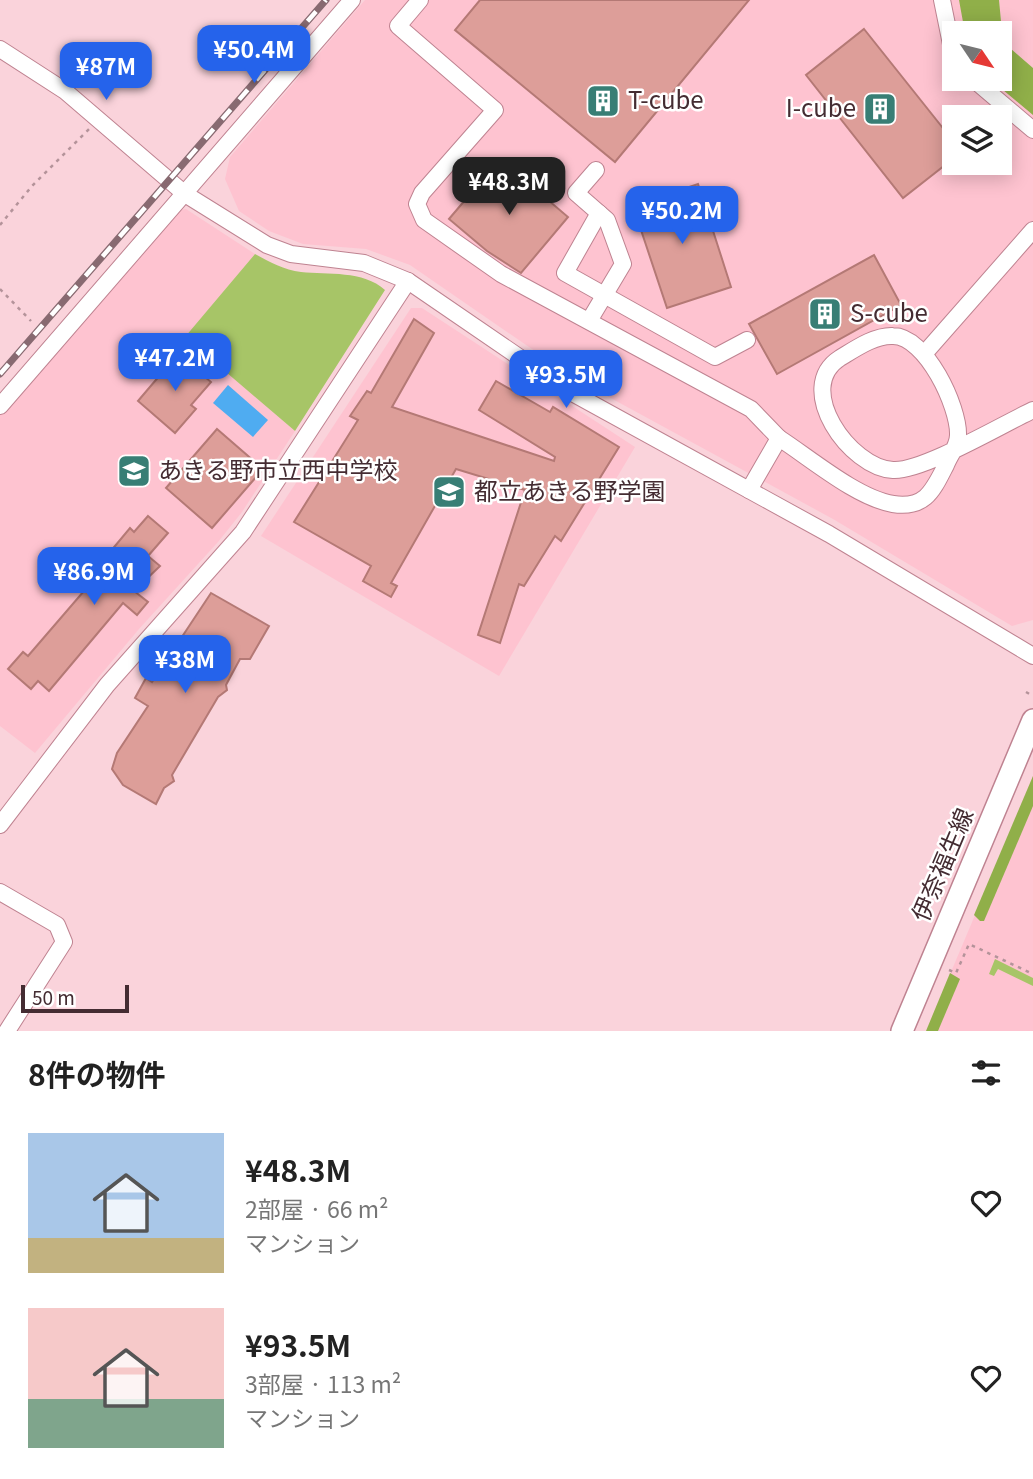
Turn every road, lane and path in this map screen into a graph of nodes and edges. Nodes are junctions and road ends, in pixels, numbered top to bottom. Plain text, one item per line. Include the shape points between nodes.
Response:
1 (352, 0) edge
2 (420, 0) edge
3 (942, 0) edge
4 (946, 21) edge
5 (0, 49) edge
6 (987, 91) edge
7 (99, 120) junction
8 (1033, 130) edge
9 (596, 170) dead end
10 (184, 194) junction
11 (599, 213) junction
12 (0, 225) edge
13 (1033, 230) edge
14 (408, 281) junction
15 (0, 289) edge
16 (604, 295) junction
17 (31, 321) dead end
18 (589, 321) junction
19 (747, 340) dead end
20 (690, 343) junction
21 (924, 354) junction
22 (676, 368) junction
23 (0, 406) edge
24 (1033, 410) edge
25 (779, 438) junction
26 (956, 447) junction
27 (749, 490) junction
28 (1033, 656) edge
29 (1026, 692) dead end
30 (1033, 696) edge
31 (1033, 720) edge
32 (0, 825) edge
33 (0, 892) edge
34 (949, 970) dead end
35 (1033, 974) edge
36 (6, 1031) edge
37 (902, 1031) edge

1 - 10 street
2 - 18 street via 398,26 495,110 422,193 419,213 430,226 501,274
3 - 4 street
5 - 7 street via 44,76
6 - 8 street
7 - 10 street
7 - 12 path
9 - 11 street via 576,193
10 - 14 street via 279,250 364,263
10 - 23 street
11 - 16 street via 607,219 623,264
11 - 16 street via 565,273
13 - 21 street
14 - 27 street via 567,390
14 - 32 street via 243,532 107,685
15 - 17 path
16 - 18 street
16 - 20 street
18 - 22 street
19 - 20 street via 715,357
20 - 22 street
21 - 26 street via 955,408
21 - 26 street via 917,345 893,335 863,345 832,364 821,384 822,398 848,447 874,466 908,470
22 - 25 street via 751,409
24 - 26 street
25 - 26 street via 865,494 911,505 931,495
25 - 27 street
27 - 28 street
29 - 30 path
31 - 37 main road, 伊奈福生線
33 - 36 street via 57,925 64,942
34 - 35 path via 956,973 969,944

